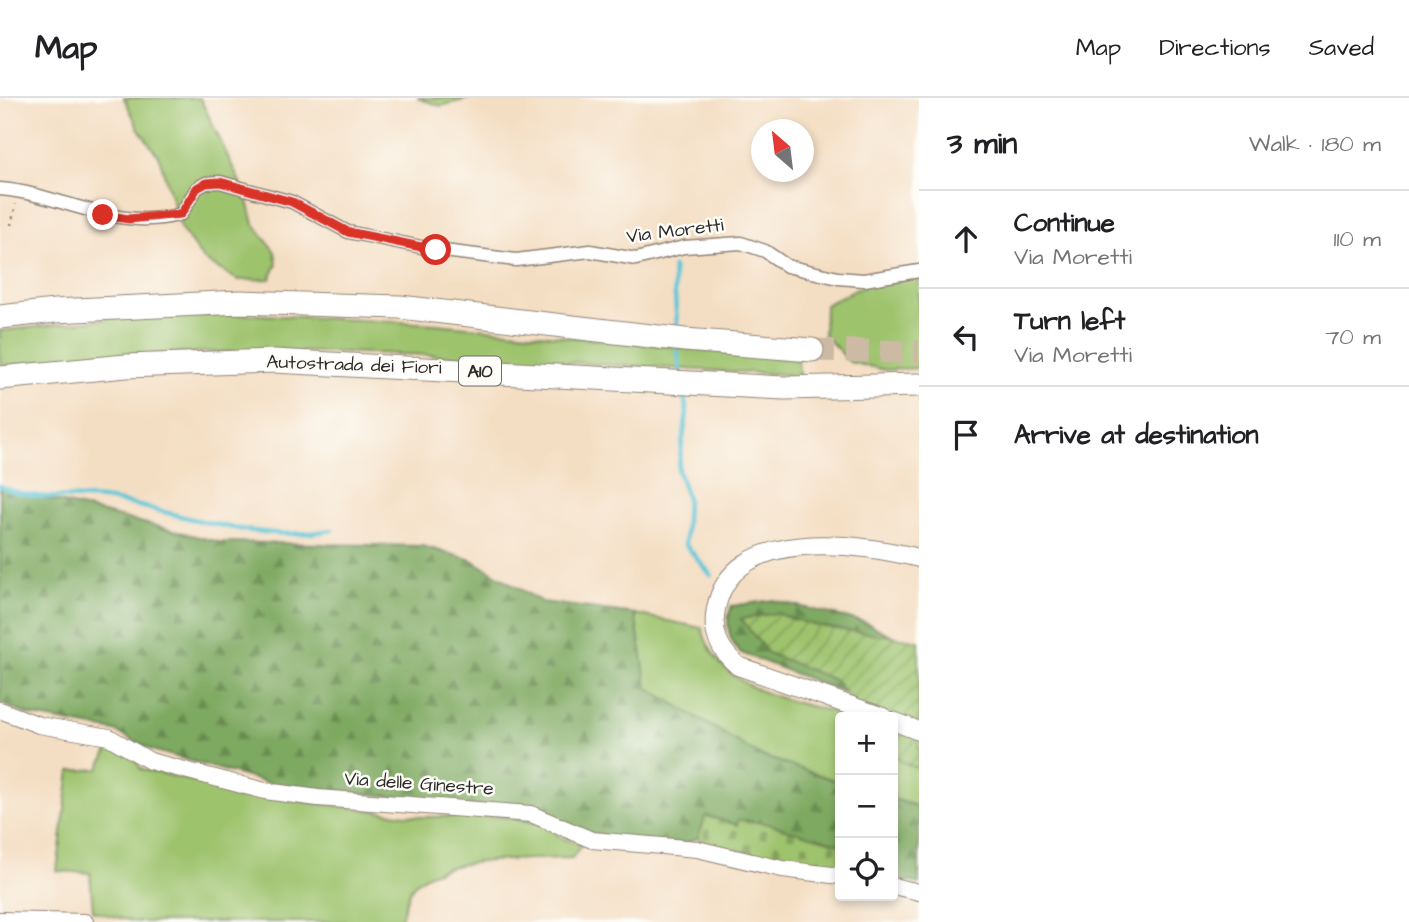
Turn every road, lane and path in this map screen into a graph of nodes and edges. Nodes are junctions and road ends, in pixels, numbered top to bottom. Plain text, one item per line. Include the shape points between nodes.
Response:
1 (0, 190) edge
2 (16, 191) junction
3 (11, 225) dead end
4 (919, 271) edge
5 (0, 317) edge
6 (811, 349) tunnel mouth
7 (0, 378) edge
8 (919, 385) edge
9 (919, 558) edge
10 (0, 710) edge
11 (869, 712) edge
12 (898, 723) edge
13 (919, 731) edge
14 (835, 875) edge
15 (898, 887) edge
16 (919, 892) edge
17 (0, 920) edge
18 (85, 922) edge

1 - 2 street, Via Moretti
2 - 3 path
2 - 4 street, Via Moretti via 129,219 181,214 197,188 220,182 292,202 348,232 436,250 516,260 590,251 636,259 675,248 741,243 765,251 787,266 838,278 864,280
5 - 6 highway via 240,302 400,307 685,340
7 - 8 highway, Autostrada dei Fiori / A10 via 126,366 274,361 784,388
9 - 11 main road via 823,546 760,554 747,561 719,597 714,626 721,648 738,666
10 - 14 street, Via delle Ginestre via 39,725 110,737 150,761 265,791 531,814 592,840 697,849 782,869
12 - 13 main road
15 - 16 street
17 - 18 street

